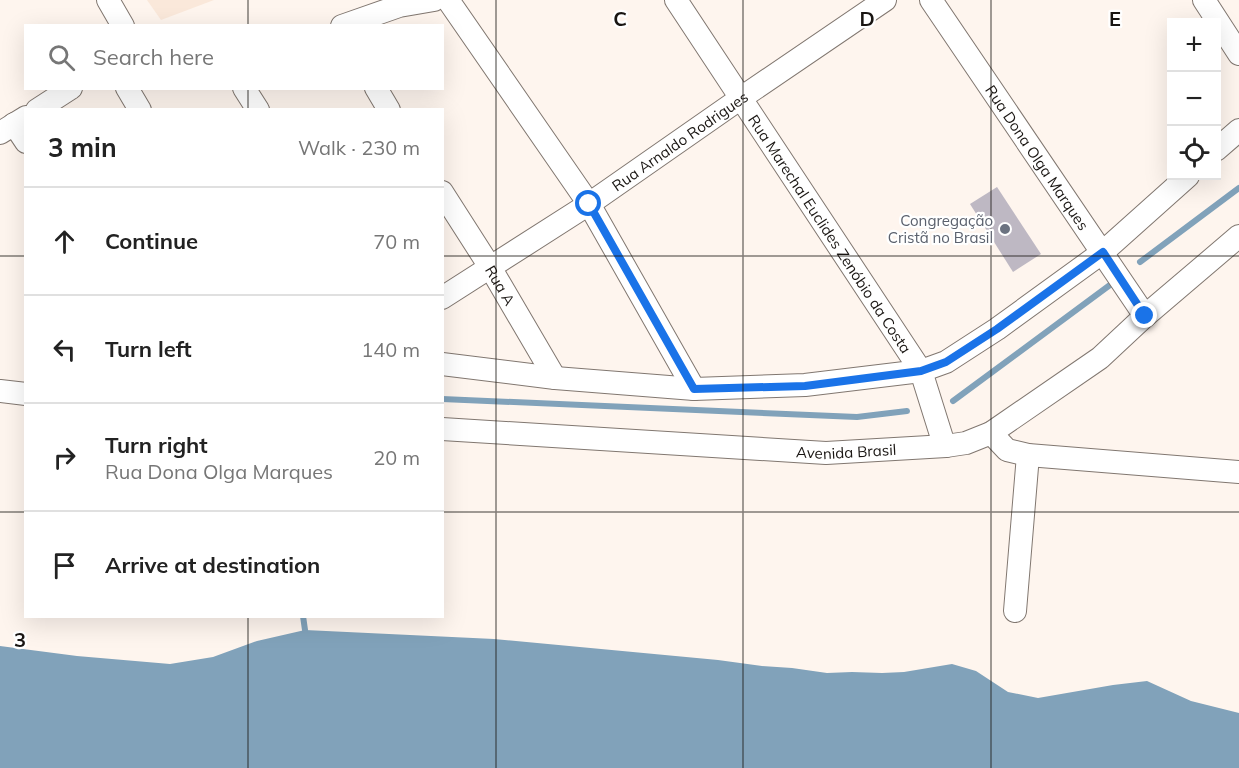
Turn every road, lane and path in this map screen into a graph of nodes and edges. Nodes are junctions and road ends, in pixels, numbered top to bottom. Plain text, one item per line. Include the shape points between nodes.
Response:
1 (108, 0) edge
2 (434, 0) edge
3 (448, 0) edge
4 (676, 0) edge
5 (885, 0) edge
6 (931, 0) edge
7 (1204, 0) edge
8 (397, 3) edge
9 (122, 24) edge
10 (347, 24) edge
11 (1239, 54) edge
12 (68, 90) edge
13 (128, 90) edge
14 (245, 90) edge
15 (377, 90) edge
16 (741, 98) junction
17 (40, 108) edge
18 (139, 108) edge
19 (257, 108) edge
20 (388, 108) edge
21 (1239, 130) edge
22 (1221, 146) edge
23 (1184, 180) edge
24 (444, 195) edge
25 (589, 204) junction
26 (1239, 236) edge
27 (1106, 256) junction
28 (490, 267) junction
29 (444, 297) edge
30 (1143, 312) junction
31 (444, 364) edge
32 (923, 376) junction
33 (555, 378) junction
34 (694, 389) junction
35 (0, 391) edge
36 (24, 394) edge
37 (444, 429) edge
38 (991, 433) junction
39 (944, 442) junction
40 (1028, 455) junction
41 (1239, 472) edge
42 (1015, 611) dead end

1 - 9 street
2 - 8 street
3 - 25 street
4 - 16 street, Rua Marechal Euclides Zenóbio da Costa
5 - 16 street, Rua Arnaldo Rodrigues
6 - 27 street, Rua Dona Olga Marques
7 - 11 street
8 - 10 street
12 - 17 street
13 - 18 street
14 - 19 street
15 - 20 street
16 - 25 street, Rua Arnaldo Rodrigues
16 - 32 street, Rua Marechal Euclides Zenóbio da Costa
21 - 22 street
23 - 27 street
24 - 28 street, Rua A
25 - 28 street, Rua Arnaldo Rodrigues
25 - 34 street
26 - 30 street, Avenida Brasil
27 - 30 street, Rua Dona Olga Marques
27 - 32 street
28 - 29 street, Rua Arnaldo Rodrigues
28 - 33 street, Rua A
30 - 38 street, Avenida Brasil via 1100,358
31 - 33 street
32 - 34 street via 805,386
32 - 39 street, Rua Marechal Euclides Zenóbio da Costa
33 - 34 street
35 - 36 street
37 - 39 street, Avenida Brasil via 826,453
38 - 39 street, Avenida Brasil via 966,443
38 - 40 street via 1007,450
40 - 41 street
40 - 42 street

